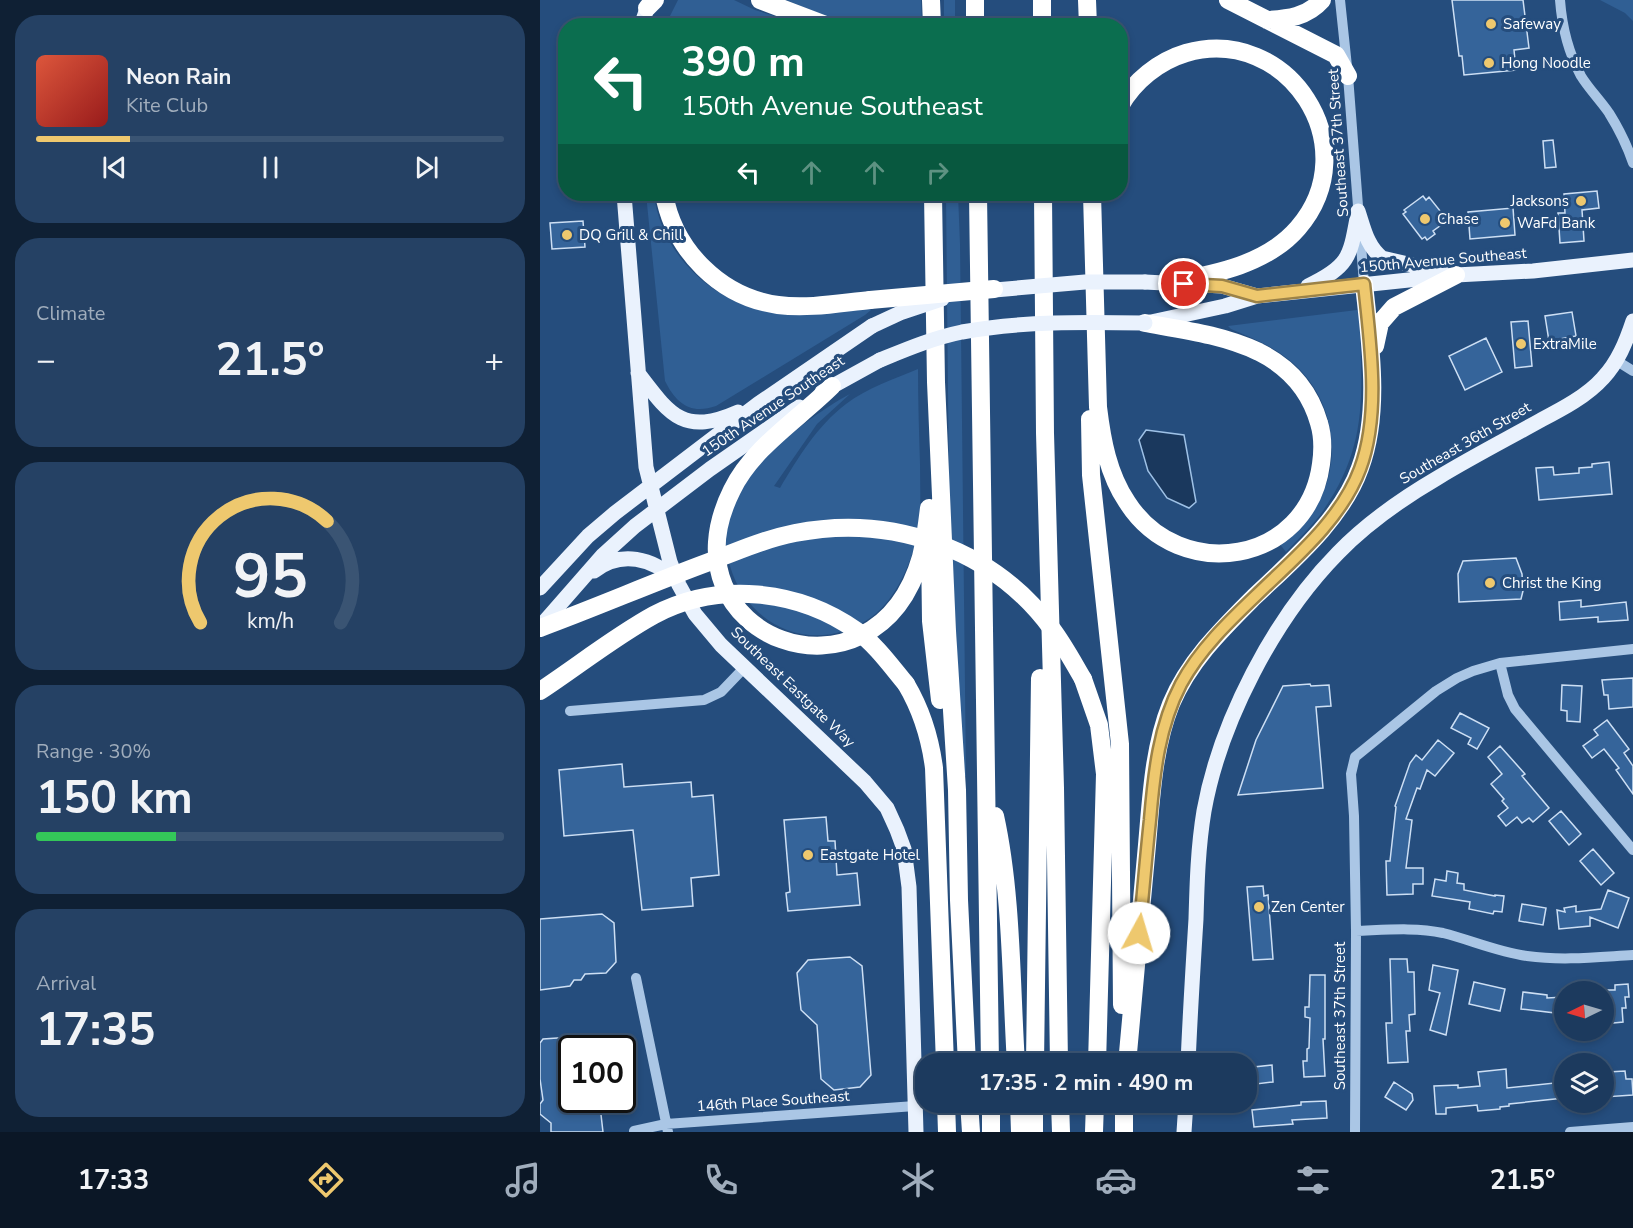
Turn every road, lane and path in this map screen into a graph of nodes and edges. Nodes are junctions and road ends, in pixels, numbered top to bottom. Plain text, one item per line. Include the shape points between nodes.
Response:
1 (760, 0) edge
2 (931, 0) edge
3 (975, 0) edge
4 (1042, 0) edge
5 (1087, 0) edge
6 (1228, 0) edge
7 (1322, 0) edge
8 (1340, 0) edge
9 (1560, 0) edge
10 (651, 3) edge
11 (644, 18) edge
12 (807, 18) edge
13 (932, 18) edge
14 (975, 18) edge
15 (1042, 18) edge
16 (1088, 18) edge
17 (1266, 20) junction
18 (1348, 76) junction
19 (1128, 96) edge
20 (1633, 163) edge
21 (625, 201) edge
22 (666, 201) edge
23 (932, 201) edge
24 (978, 201) edge
25 (1043, 201) edge
26 (1093, 201) edge
27 (1359, 211) junction
28 (1633, 260) edge
29 (1456, 275) junction
30 (1171, 282) junction
31 (1364, 284) junction
32 (994, 289) junction
33 (1297, 291) junction
34 (1257, 296) junction
35 (1633, 321) edge
36 (1145, 323) junction
37 (1095, 349) junction
38 (1371, 356) junction
39 (1617, 361) junction
40 (1633, 372) edge
41 (638, 373) junction
42 (936, 382) junction
43 (832, 386) junction
44 (758, 404) junction
45 (1045, 433) junction
46 (651, 487) junction
47 (929, 508) junction
48 (657, 510) junction
49 (575, 585) junction
50 (679, 585) junction
51 (540, 588) edge
52 (540, 628) edge
53 (1633, 649) edge
54 (1500, 663) junction
55 (744, 668) junction
56 (540, 691) edge
57 (570, 711) dead end
58 (987, 779) junction
59 (1633, 850) edge
60 (959, 900) junction
61 (1356, 931) junction
62 (1633, 955) edge
63 (636, 978) dead end
64 (945, 1053) edge
65 (966, 1053) edge
66 (990, 1053) edge
67 (1015, 1053) edge
68 (1035, 1053) edge
69 (1059, 1053) edge
70 (1096, 1053) edge
71 (1125, 1053) edge
72 (1126, 1053) edge
73 (1189, 1053) edge
74 (915, 1106) joint
75 (915, 1113) edge
76 (946, 1113) edge
77 (970, 1113) edge
78 (991, 1113) edge
79 (1019, 1113) edge
80 (1034, 1113) edge
81 (1060, 1113) edge
82 (1095, 1113) edge
83 (1124, 1113) edge
84 (1185, 1113) edge
85 (1633, 1127) edge
86 (667, 1128) edge
87 (634, 1131) edge
88 (916, 1132) edge
89 (947, 1132) edge
90 (971, 1132) edge
91 (991, 1132) edge
92 (1020, 1132) edge
93 (1034, 1132) edge
94 (1061, 1132) edge
95 (1094, 1132) edge
96 (1124, 1132) edge
97 (1184, 1132) edge
98 (1355, 1132) edge
99 (1570, 1132) edge

1 - 12 highway
2 - 13 highway
3 - 14 highway
4 - 15 highway
5 - 16 highway
6 - 17 highway
7 - 17 highway via 1299,16
8 - 18 street, Southeast 37th Street
9 - 20 street via 1570,53 1580,75 1624,138
10 - 11 main road
17 - 18 highway via 1336,55
18 - 27 street, Southeast 37th Street
19 - 30 highway via 1156,66 1175,56 1217,49 1236,51 1264,59 1281,70 1312,105 1320,127 1324,169 1319,193 1298,229 1262,256 1213,275
21 - 41 main road, Southeast Eastgate Way
22 - 32 highway, bridge via 677,235 693,258 733,291 761,302 812,305
23 - 42 highway
24 - 58 highway
25 - 45 highway
26 - 37 highway
27 - 29 main road via 1369,243 1382,258
27 - 31 street, Southeast 37th Street
27 - 33 main road via 1347,259 1326,278
28 - 29 main road, 150th Avenue Southeast
29 - 31 main road, 150th Avenue Southeast
29 - 38 highway via 1394,307 1380,323
30 - 32 main road, 150th Avenue Southeast, bridge via 1084,282
30 - 34 main road, 150th Avenue Southeast via 1222,286
31 - 33 main road, 150th Avenue Southeast
31 - 38 highway
32 - 44 main road, 150th Avenue Southeast, bridge via 923,304 872,326
33 - 34 main road, 150th Avenue Southeast
34 - 36 main road, 150th Avenue Southeast
35 - 39 main road, Southeast 36th Street
36 - 37 highway via 1237,342 1277,363 1304,390 1321,431 1319,478 1302,514 1280,534 1239,553 1216,554 1176,546 1154,533 1127,503 1108,461 1098,407
36 - 43 main road, 150th Avenue Southeast, bridge via 996,327 941,338 880,360
37 - 71 highway via 1091,475 1121,767
38 - 72 highway via 1366,448 1347,494 1303,550 1196,660 1164,723 1152,795
39 - 40 street
39 - 73 main road, Southeast 36th Street via 1602,380 1564,407 1423,486 1360,533 1318,575 1271,642 1233,713 1204,812
41 - 44 main road via 667,409 687,420 716,421
41 - 46 main road, Southeast Eastgate Way
42 - 47 highway
42 - 60 highway
43 - 47 highway via 749,464 723,510 717,540 719,569 734,605 765,633 784,641 824,646 862,637 885,619 910,584 920,559
43 - 48 main road, 150th Avenue Southeast via 756,436
44 - 46 main road, 150th Avenue Southeast
45 - 68 highway
45 - 69 highway
46 - 48 main road, Southeast Eastgate Way
46 - 51 main road, 150th Avenue Southeast via 588,536
47 - 60 highway via 931,621
48 - 49 main road, 150th Avenue Southeast via 603,555
48 - 50 main road, Southeast Eastgate Way
49 - 50 main road via 599,567 625,559 655,564
49 - 52 main road, 150th Avenue Southeast
50 - 55 main road, Southeast Eastgate Way via 695,614
52 - 70 highway, bridge via 764,541 820,528 864,527 908,533 953,549 992,572 1024,597 1066,649 1083,679 1099,725 1105,774
53 - 54 street
54 - 59 street via 1515,709
54 - 61 street, Southeast 37th Street via 1457,678 1355,757 1351,774
55 - 57 street via 721,693 705,700
55 - 74 main road, Southeast Eastgate Way via 866,782 897,830 909,887
56 - 64 highway, bridge via 656,614 712,595 741,593 792,600 837,618 859,632 906,684 928,732 934,768
58 - 66 highway
58 - 67 highway via 1006,893
60 - 65 highway
61 - 62 street via 1443,933 1502,951 1546,958
61 - 98 street, Southeast 37th Street
63 - 86 street
74 - 86 street, 146th Place Southeast
75 - 88 main road, Southeast Eastgate Way
76 - 89 highway
77 - 90 highway
78 - 91 highway
79 - 92 highway
80 - 93 highway
81 - 94 highway
82 - 95 highway
83 - 96 highway
84 - 97 main road
85 - 99 street
86 - 87 street, 146th Place Southeast

